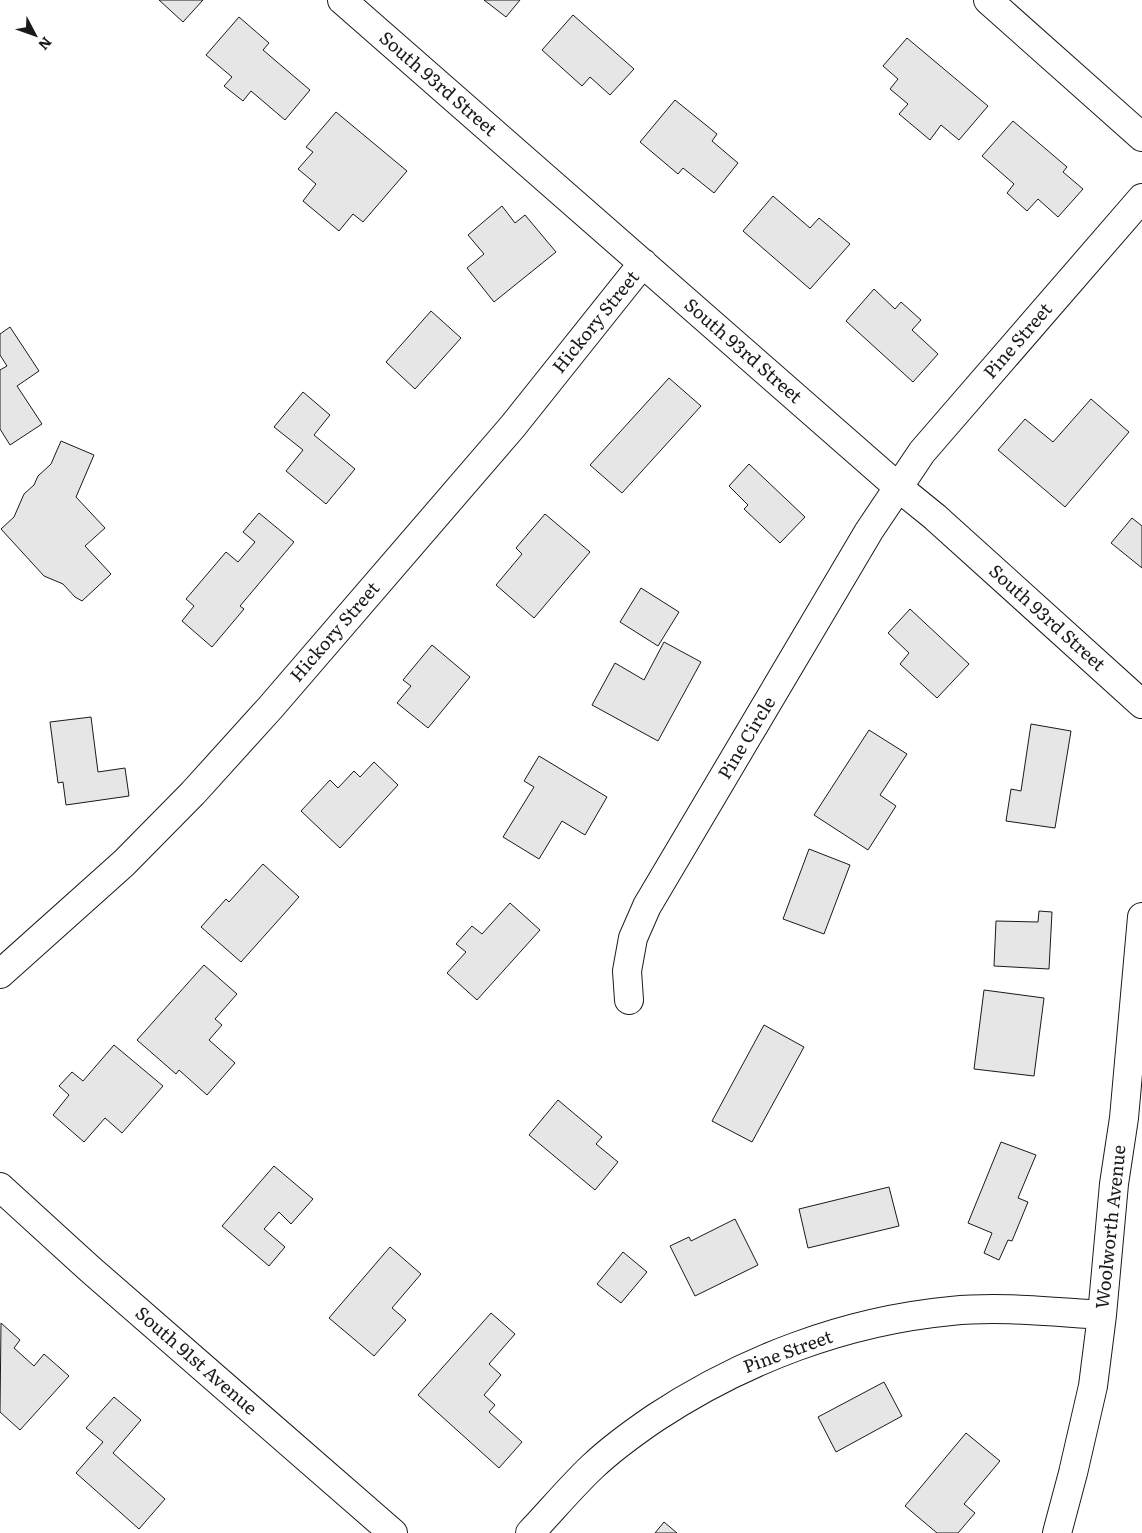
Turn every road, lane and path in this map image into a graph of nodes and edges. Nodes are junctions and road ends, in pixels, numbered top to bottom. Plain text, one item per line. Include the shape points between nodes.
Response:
1 (342, 0) edge
2 (988, 0) edge
3 (1142, 137) edge
4 (1142, 198) edge
5 (643, 263) junction
6 (898, 487) junction
7 (1142, 704) edge
8 (1142, 917) edge
9 (0, 974) edge
10 (629, 1000) dead end
11 (0, 1187) edge
12 (1102, 1315) junction
13 (393, 1533) edge
14 (530, 1533) edge
15 (1057, 1533) edge

1 - 5 street, South 93rd Street
2 - 3 street
4 - 6 street, Pine Street via 922,452
5 - 6 street, South 93rd Street
5 - 9 street, Hickory Street via 513,426 200,786 124,862
6 - 7 street, South 93rd Street
6 - 10 street, Pine Circle via 647,906 633,938 627,971
8 - 12 street, Woolworth Avenue
11 - 13 street, South 91st Avenue
12 - 14 street, Pine Street via 1000,1309 951,1311 849,1330 786,1350 731,1374 636,1431 593,1466
12 - 15 street, Woolworth Avenue via 1093,1386

